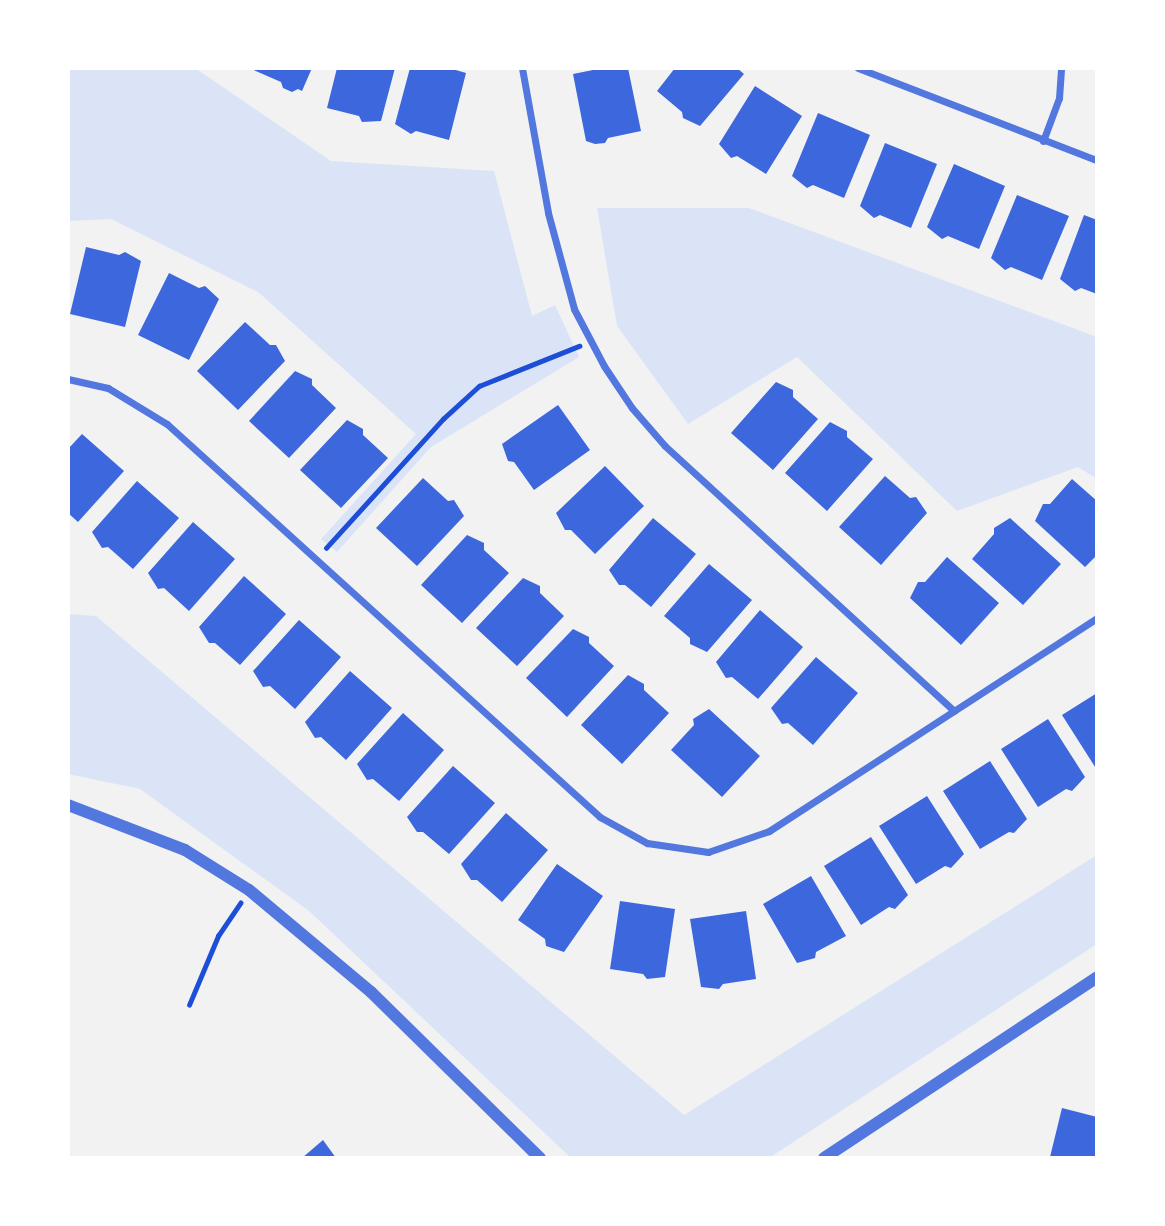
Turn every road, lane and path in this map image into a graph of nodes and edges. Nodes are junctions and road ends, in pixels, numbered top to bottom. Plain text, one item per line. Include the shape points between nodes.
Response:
1 (522, 68) edge
2 (858, 68) edge
3 (1061, 68) edge
4 (1043, 141) junction
5 (1097, 160) edge
6 (591, 342) junction
7 (68, 379) edge
8 (316, 559) junction
9 (1097, 618) edge
10 (954, 711) junction
11 (68, 805) edge
12 (238, 906) dead end
13 (1097, 977) edge
14 (189, 1005) dead end
15 (540, 1158) edge
16 (824, 1158) edge

1 - 6 street via 548,213 573,309
2 - 4 street
3 - 4 street via 1059,98
4 - 5 street
6 - 8 path via 479,386 443,419
6 - 10 street via 632,408 665,446
7 - 8 street via 107,388 167,424
8 - 10 street via 600,817 647,843 708,852 769,831
9 - 10 street
11 - 15 street via 185,850 249,890 371,992
12 - 14 path via 218,936
13 - 16 street

